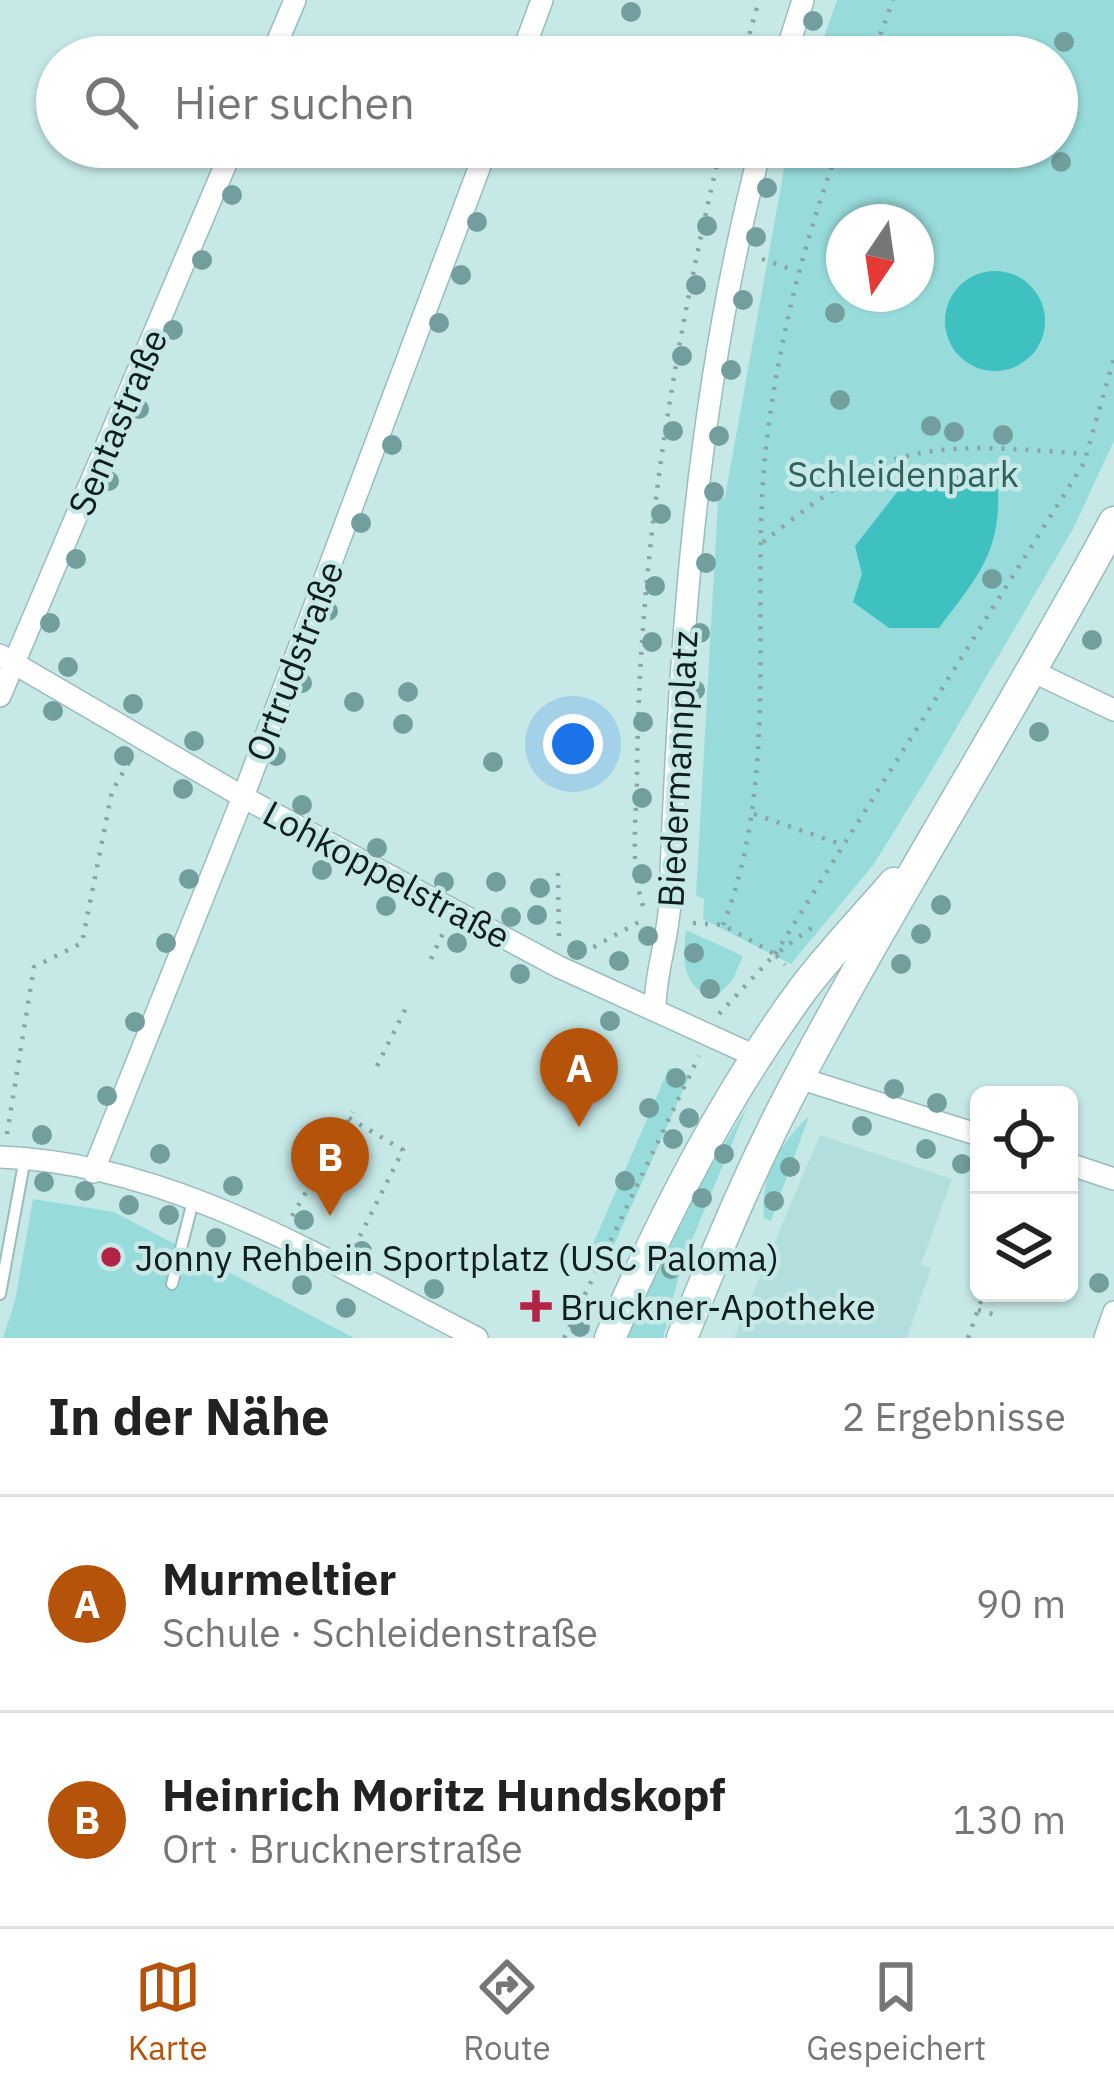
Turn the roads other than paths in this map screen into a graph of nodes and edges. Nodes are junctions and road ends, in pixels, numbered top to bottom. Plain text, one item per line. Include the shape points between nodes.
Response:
1 (295, 0) edge
2 (542, 0) edge
3 (803, 0) edge
4 (280, 36) edge
5 (529, 36) edge
6 (791, 36) edge
7 (224, 168) edge
8 (479, 168) edge
9 (756, 168) edge
10 (1114, 522) edge
11 (7, 659) edge
12 (1034, 673) junction
13 (0, 696) edge
14 (1114, 710) edge
15 (243, 797) junction
16 (929, 842) junction
17 (656, 1008) junction
18 (757, 1057) junction
19 (799, 1078) junction
20 (970, 1132) edge
21 (9, 1158) edge
22 (1078, 1167) edge
23 (94, 1172) junction
24 (1114, 1179) edge
25 (194, 1197) junction
26 (172, 1284) dead end
27 (0, 1294) edge
28 (1114, 1312) edge
29 (477, 1338) edge
30 (610, 1338) edge
31 (682, 1338) edge
32 (1105, 1338) edge

1 - 4 street
2 - 5 street
3 - 6 street
7 - 11 street, Sentastraße
8 - 15 street, Ortrudstraße
9 - 17 street, Biedermannplatz via 700,473 678,687 670,922 655,976
10 - 12 main road
11 - 13 street, Sentastraße
11 - 15 street, Lohkoppelstraße
12 - 14 street
12 - 16 main road
15 - 17 street, Lohkoppelstraße via 559,967
15 - 23 street, Ortrudstraße
16 - 18 main road via 806,986
16 - 19 main road
17 - 18 street
18 - 19 main road
18 - 30 main road via 658,1226
19 - 20 street
19 - 31 main road
21 - 23 street
21 - 27 lane
22 - 24 street
23 - 25 street
25 - 26 lane
25 - 29 street
28 - 32 street

